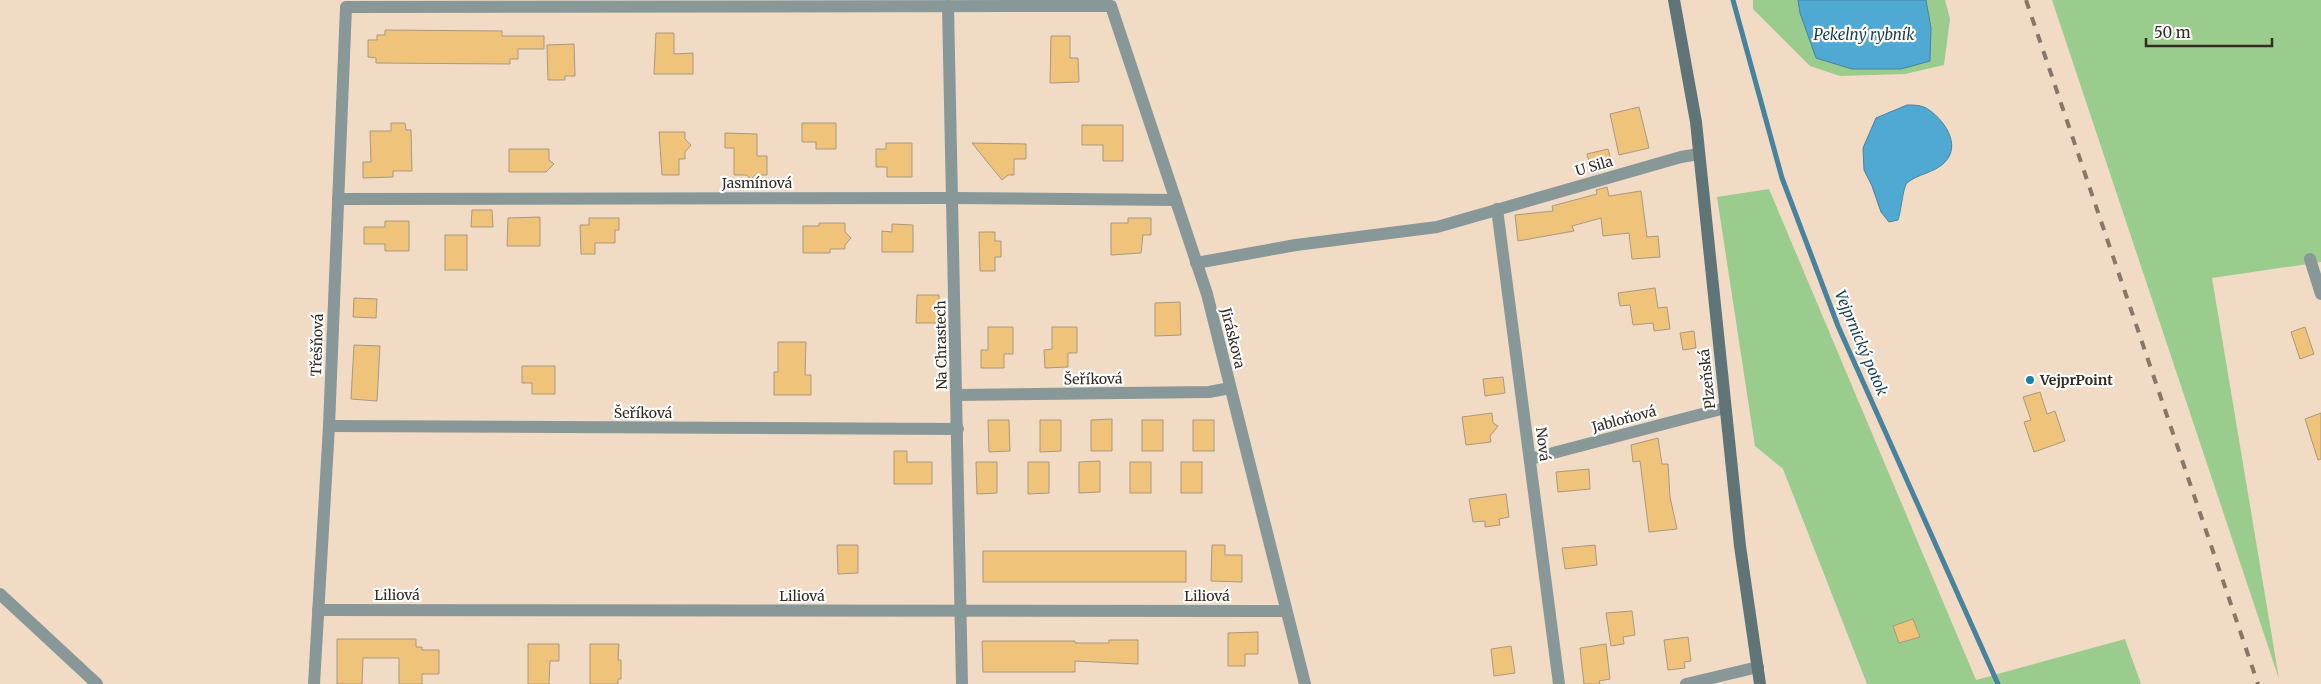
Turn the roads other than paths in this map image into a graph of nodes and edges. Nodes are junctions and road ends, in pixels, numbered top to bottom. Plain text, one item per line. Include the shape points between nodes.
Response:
1 (1674, 0) edge
2 (948, 6) junction
3 (1699, 154) junction
4 (952, 198) junction
5 (338, 199) junction
6 (1176, 200) junction
7 (1497, 209) junction
8 (2310, 259) dead end
9 (1196, 263) junction
10 (2321, 294) edge
11 (1230, 388) junction
12 (957, 396) junction
13 (1725, 408) junction
14 (329, 426) junction
15 (958, 429) junction
16 (1530, 459) junction
17 (0, 594) edge
18 (318, 610) junction
19 (962, 611) junction
20 (1286, 611) junction
21 (1758, 666) junction
22 (97, 684) edge
23 (314, 684) edge
24 (962, 684) edge
25 (1305, 684) edge
26 (1559, 684) edge
27 (1686, 684) edge
28 (1760, 684) edge

1 - 3 main road, Plzeňská via 1688,70
2 - 4 street, Na Chrastech
2 - 5 street, Třešňová via 346,7
2 - 6 street, Jiráskova via 1112,6
3 - 7 street, U Sila
3 - 13 main road, Plzeňská
4 - 5 street, Jasmínová
4 - 6 street, Jasmínová
4 - 12 street, Na Chrastech
5 - 14 street, Třešňová
6 - 9 street, Jiráskova
7 - 9 street, U Sila via 1437,228 1296,245
7 - 16 street, Nová
8 - 10 street
9 - 11 street, Jiráskova
11 - 12 street, Šeříková via 1208,392
11 - 20 street, Jiráskova
12 - 15 street, Na Chrastech
13 - 16 street, Jabloňová
13 - 21 main road, Plzeňská via 1740,546
14 - 15 street, Šeříková
14 - 18 street, Třešňová
15 - 19 street, Na Chrastech
16 - 26 street, Nová
17 - 22 street
18 - 19 street, Liliová
18 - 23 street, Třešňová
19 - 20 street, Liliová
19 - 24 street, Na Chrastech
20 - 25 street, Jiráskova
21 - 27 street
21 - 28 main road, Plzeňská

